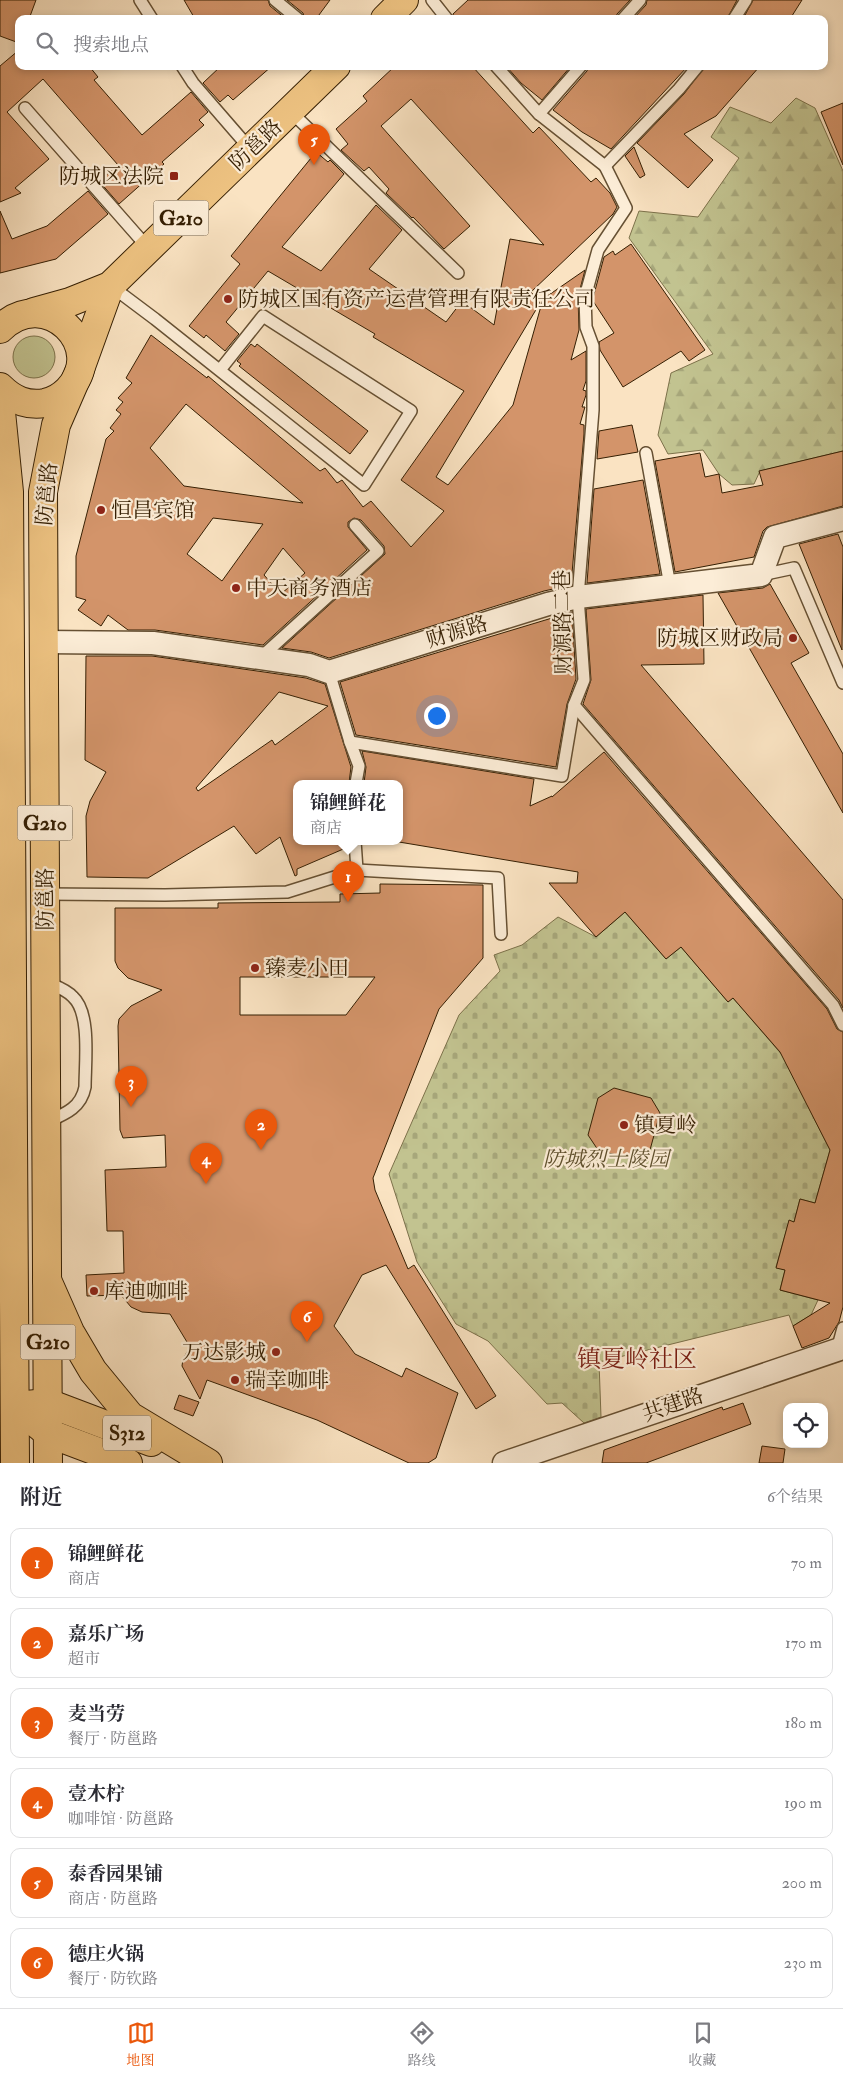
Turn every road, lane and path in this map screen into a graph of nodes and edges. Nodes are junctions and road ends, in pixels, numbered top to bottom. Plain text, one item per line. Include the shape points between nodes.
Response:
1 (140, 0) edge
2 (275, 0) edge
3 (404, 0) edge
4 (432, 0) edge
5 (640, 0) edge
6 (746, 0) edge
7 (149, 15) edge
8 (293, 15) edge
9 (388, 15) edge
10 (444, 15) edge
11 (627, 15) edge
12 (737, 15) edge
13 (185, 70) edge
14 (332, 70) edge
15 (500, 70) edge
16 (578, 70) edge
17 (695, 70) edge
18 (26, 108) dead end
19 (290, 111) junction
20 (539, 114) junction
21 (251, 150) junction
22 (605, 166) junction
23 (149, 249) junction
24 (458, 273) dead end
25 (110, 286) junction
26 (14, 316) edge
27 (220, 370) junction
28 (79, 372) junction
29 (0, 387) edge
30 (0, 402) edge
31 (646, 453) dead end
32 (843, 519) edge
33 (355, 525) dead end
34 (761, 575) junction
35 (670, 586) junction
36 (578, 597) junction
37 (44, 642) junction
38 (260, 658) junction
39 (329, 672) junction
40 (843, 683) edge
41 (574, 705) junction
42 (350, 742) junction
43 (357, 780) edge
44 (355, 845) edge
45 (357, 870) junction
46 (45, 894) junction
47 (501, 934) dead end
48 (6, 976) edge
49 (46, 981) junction
50 (843, 1025) edge
51 (46, 1122) junction
52 (14, 1275) junction
53 (47, 1280) junction
54 (0, 1308) edge
55 (843, 1328) edge
56 (840, 1349) edge
57 (7, 1403) edge
58 (48, 1403) junction
59 (48, 1433) junction
60 (15, 1463) edge
61 (48, 1463) edge
62 (128, 1463) edge
63 (207, 1463) edge
64 (504, 1463) edge

1 - 7 lane
2 - 8 lane
3 - 9 main road
4 - 10 lane
5 - 11 lane
6 - 12 lane
13 - 21 lane
14 - 19 main road, 防邕路 / G210
15 - 20 lane
16 - 20 lane
17 - 22 lane
18 - 23 lane
19 - 21 main road, 防邕路 / G210
19 - 24 lane
20 - 22 lane
21 - 23 main road, 防邕路 / G210
22 - 36 lane, 财源路二巷 via 626,208 598,250 586,298 586,327 594,346 593,410
23 - 25 main road, 防邕路 / G210
25 - 26 main road, 防邕路 / G210 via 70,302
25 - 27 lane
25 - 28 main road, 防邕路 / G210
26 - 28 main road via 61,321 72,331 78,344
27 - 27 lane via 263,316 411,411 364,485
28 - 29 main road via 72,385 50,402 21,402 8,396
28 - 37 main road, 防邕路 / G210 via 56,425 43,492
30 - 48 main road, 防邕路 / G210 via 9,492
31 - 35 lane
32 - 34 street via 775,537
33 - 38 lane via 378,551
34 - 35 street, 财源路
34 - 40 lane via 794,568
35 - 36 street, 财源路
36 - 39 street, 财源路
36 - 41 lane, 财源路二巷 via 584,680
37 - 38 street via 153,643
37 - 46 main road, 防邕路 / G210
38 - 39 street
39 - 42 lane
41 - 42 lane via 562,776
41 - 50 lane, 财源路二巷 via 833,1005
42 - 43 lane via 359,766
44 - 45 lane
45 - 46 lane via 287,892
45 - 47 lane via 498,878
46 - 49 main road, 防邕路 / G210
48 - 52 main road, 防邕路 / G210
49 - 51 main road, 防邕路 / G210
49 - 51 lane via 66,991 80,1005 84,1016 85,1087 78,1105
51 - 53 main road, 防邕路 / G210
52 - 54 main road
52 - 57 main road, 防邕路 / G210
53 - 58 main road, 防邕路 / G210
53 - 63 main road via 70,1332 93,1372 130,1416
55 - 56 lane
56 - 64 street, 共建路
57 - 58 main road, S312
57 - 59 main road, S312
57 - 60 main road, G210
58 - 59 main road, 防邕路 / G210
58 - 63 main road, S312
59 - 61 main road, G210
59 - 62 main road, S312

